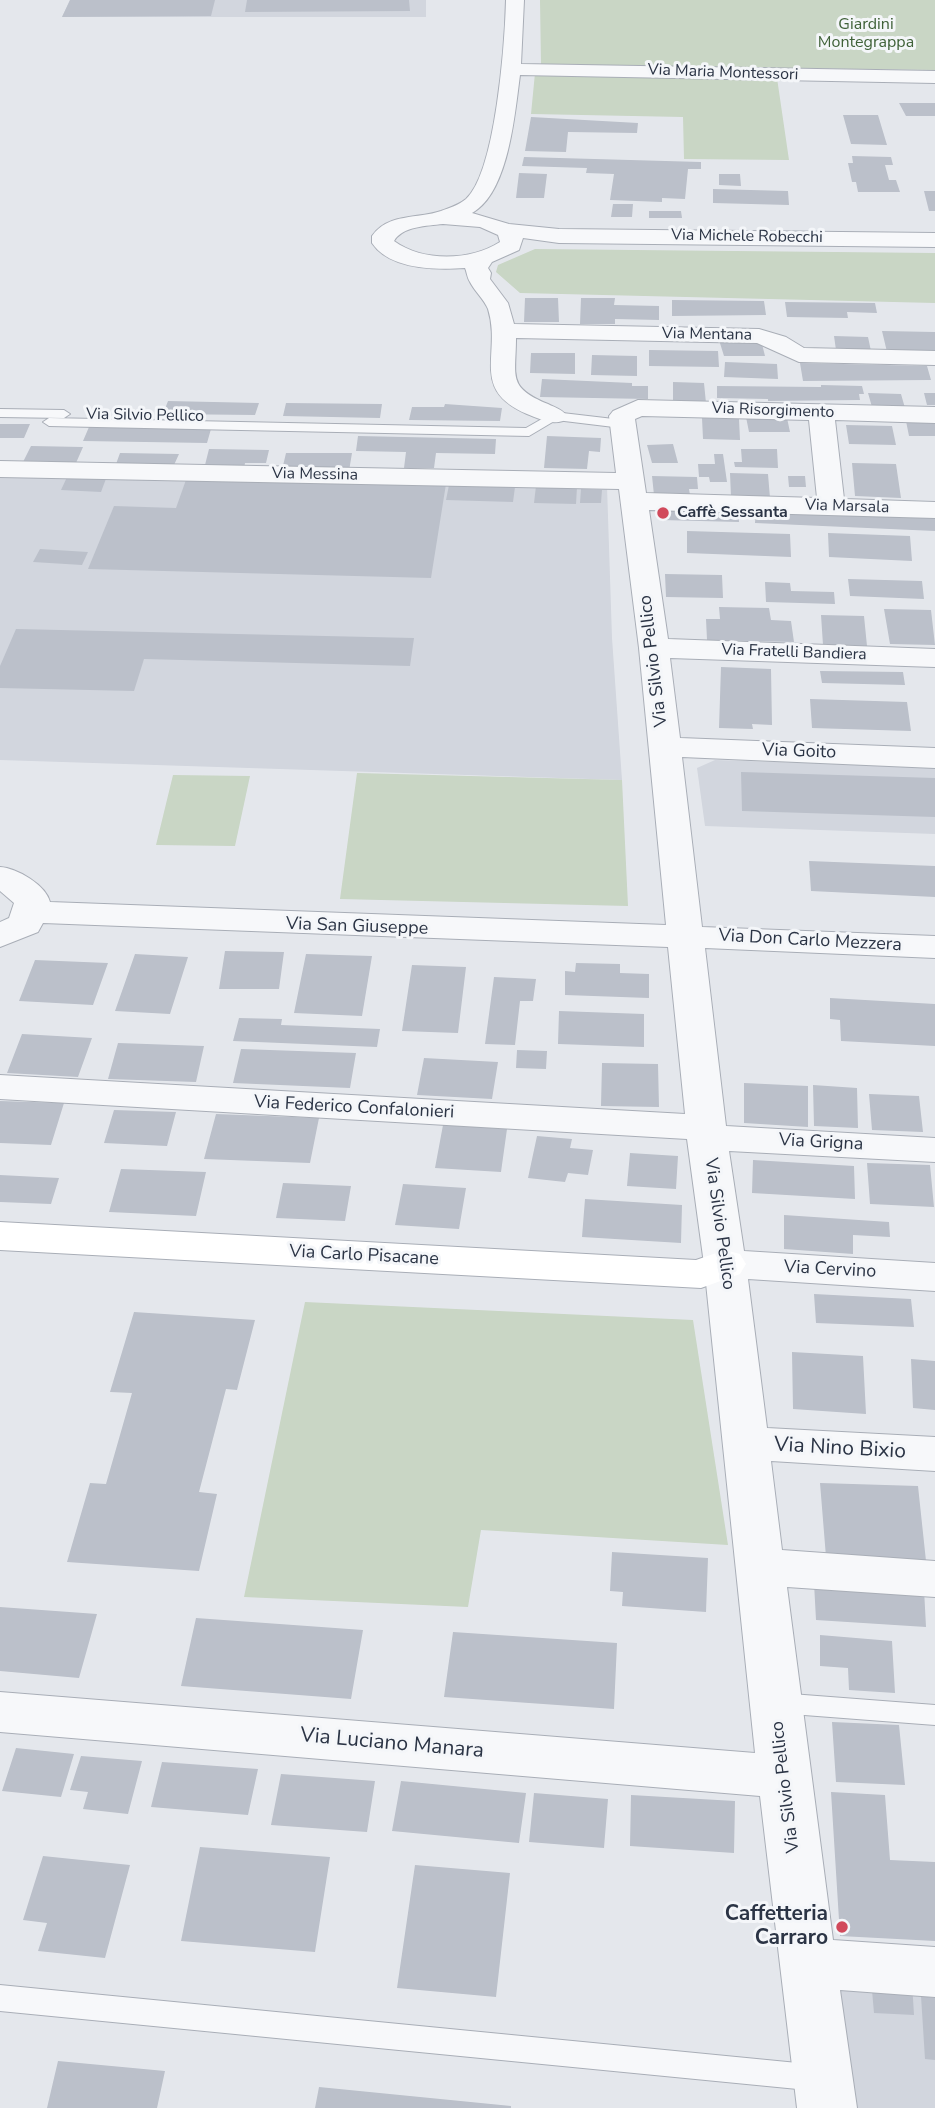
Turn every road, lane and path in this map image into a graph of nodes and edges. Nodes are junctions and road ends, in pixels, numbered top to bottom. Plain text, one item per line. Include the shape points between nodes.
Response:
1 (515, 0) edge
2 (510, 69) junction
3 (935, 76) edge
4 (479, 212) junction
5 (508, 237) junction
6 (935, 240) edge
7 (482, 269) junction
8 (502, 331) junction
9 (935, 358) edge
10 (821, 412) junction
11 (0, 413) edge
12 (935, 415) edge
13 (548, 420) junction
14 (49, 422) dead end
15 (622, 424) junction
16 (0, 469) edge
17 (632, 491) junction
18 (831, 506) junction
19 (935, 510) edge
20 (653, 648) junction
21 (935, 658) edge
22 (664, 747) junction
23 (935, 758) edge
24 (0, 877) edge
25 (29, 912) junction
26 (0, 936) edge
27 (685, 936) junction
28 (935, 947) edge
29 (0, 1087) edge
30 (707, 1133) junction
31 (935, 1150) edge
32 (0, 1236) edge
33 (725, 1264) junction
34 (935, 1277) edge
35 (746, 1443) junction
36 (935, 1454) edge
37 (760, 1567) junction
38 (935, 1579) edge
39 (777, 1703) junction
40 (0, 1712) edge
41 (935, 1715) edge
42 (784, 1776) junction
43 (810, 1963) junction
44 (935, 1972) edge
45 (0, 1998) edge
46 (825, 2094) edge

1 - 2 street
2 - 3 street, Via Maria Montessori
2 - 4 street via 506,114
4 - 5 street
4 - 7 street via 391,229 383,243 403,256
5 - 6 street, Via Michele Robecchi
5 - 7 street, Via Michele Robecchi
7 - 8 street via 500,309
8 - 9 street, Via Mentana via 759,336 799,355
8 - 13 street via 505,390
10 - 12 street, Via Risorgimento
10 - 15 street, Via Risorgimento via 638,408 622,416
10 - 18 street
11 - 13 lane, Via Silvio Pellico
13 - 14 lane, Via Silvio Pellico via 529,432
13 - 15 lane, Via Silvio Pellico
15 - 17 street, Via Silvio Pellico
16 - 17 street, Via Messina
17 - 18 street, Via Marsala
17 - 20 street, Via Silvio Pellico
18 - 19 street, Via Marsala
20 - 21 street, Via Fratelli Bandiera
20 - 22 street, Via Silvio Pellico
22 - 23 street, Via Goito
22 - 27 street, Via Silvio Pellico
24 - 25 street via 33,900
25 - 26 street via 25,924
25 - 27 street, Via San Giuseppe via 299,926
27 - 28 street, Via Don Carlo Mezzera
27 - 30 street, Via Silvio Pellico
29 - 30 street, Via Federico Confalonieri
30 - 31 street, Via Grigna
30 - 33 street, Via Silvio Pellico
32 - 33 street, Via Carlo Pisacane via 701,1274
33 - 34 street, Via Cervino
33 - 35 street, Via Silvio Pellico
35 - 36 street, Via Nino Bixio
35 - 37 street, Via Silvio Pellico
37 - 38 street
37 - 39 street, Via Silvio Pellico
39 - 41 lane
39 - 42 street, Via Silvio Pellico
40 - 42 street, Via Luciano Manara
42 - 43 street, Via Silvio Pellico
43 - 44 street
43 - 46 street, Via Silvio Pellico
45 - 46 lane

